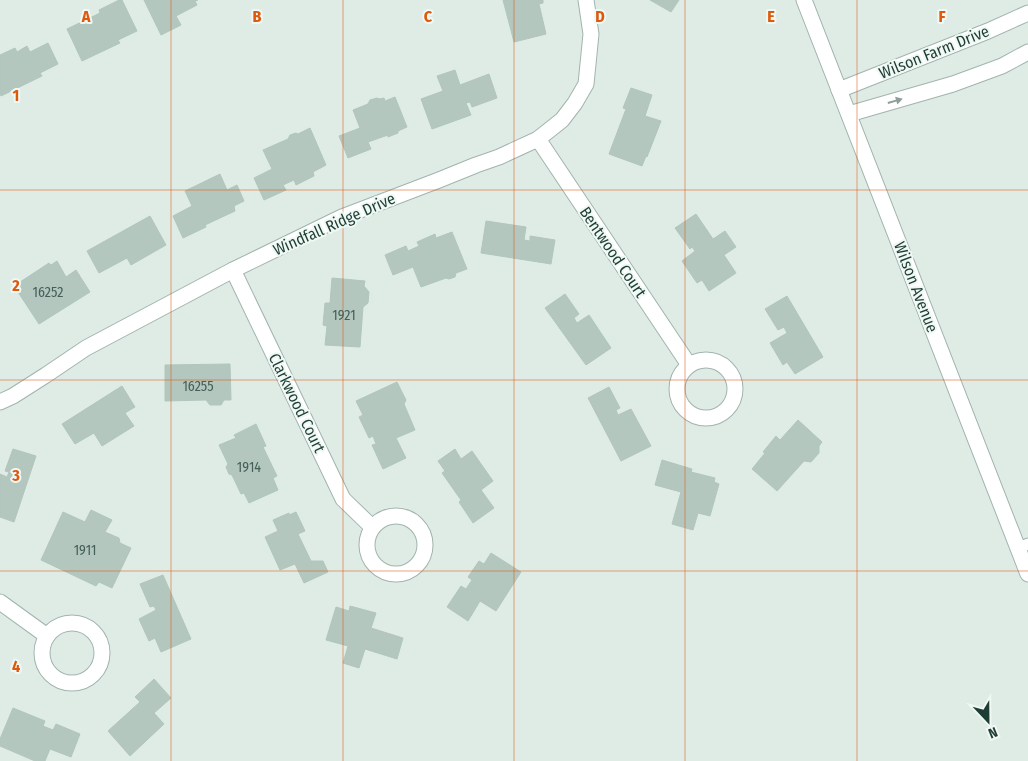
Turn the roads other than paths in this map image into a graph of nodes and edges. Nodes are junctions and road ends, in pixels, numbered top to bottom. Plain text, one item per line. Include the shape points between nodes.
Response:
1 (586, 0) edge
2 (804, 0) edge
3 (1028, 13) edge
4 (1028, 52) edge
5 (839, 90) junction
6 (849, 114) junction
7 (538, 139) junction
8 (233, 270) junction
9 (689, 365) dead end
10 (0, 402) edge
11 (372, 527) dead end
12 (1023, 546) edge
13 (1028, 574) edge
14 (0, 602) edge
15 (48, 636) dead end

1 - 7 street, Windfall Ridge Drive via 591,34 586,84 562,120
2 - 5 street, Wilson Avenue
3 - 5 street, Wilson Farm Drive
6 -> 4 street, Wilson Farm Drive via 953,84 1002,66
5 - 6 street, Wilson Avenue
6 - 12 street, Wilson Avenue
7 - 8 street, Windfall Ridge Drive via 342,217
7 - 9 street, Bentwood Court
8 - 10 street, Windfall Ridge Drive via 86,348
8 - 11 street, Clarkwood Court via 343,500
12 - 13 street, Wilson Avenue
14 - 15 street

